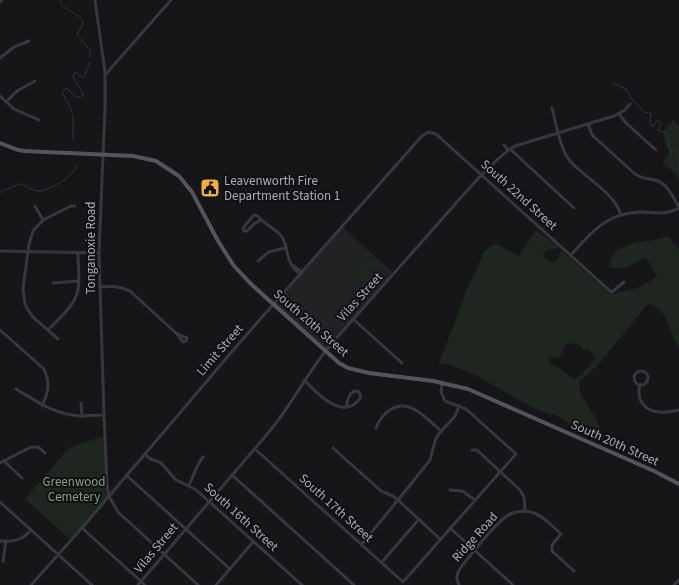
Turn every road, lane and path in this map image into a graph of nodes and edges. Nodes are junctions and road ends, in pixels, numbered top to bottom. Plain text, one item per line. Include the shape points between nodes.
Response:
1 (95, 0) edge
2 (171, 0) edge
3 (29, 41) dead end
4 (0, 58) edge
5 (105, 74) junction
6 (35, 81) dead end
7 (0, 96) edge
8 (6, 102) junction
9 (630, 104) dead end
10 (552, 108) dead end
11 (619, 114) junction
12 (40, 120) dead end
13 (588, 124) junction
14 (428, 132) joint
15 (559, 132) junction
16 (0, 143) edge
17 (504, 145) dead end
18 (509, 150) junction
19 (656, 150) dead end
20 (103, 154) junction
21 (482, 176) junction
22 (34, 206) dead end
23 (75, 206) dead end
24 (574, 208) dead end
25 (679, 208) edge
26 (621, 215) junction
27 (43, 220) junction
28 (261, 220) junction
29 (285, 248) junction
30 (0, 251) edge
31 (28, 252) junction
32 (78, 253) junction
33 (99, 253) junction
34 (571, 256) junction
35 (258, 261) dead end
36 (301, 273) junction
37 (79, 281) junction
38 (624, 282) dead end
39 (53, 283) dead end
40 (100, 287) junction
41 (273, 304) junction
42 (353, 319) junction
43 (0, 330) edge
44 (48, 330) junction
45 (177, 334) dead end
46 (58, 339) dead end
47 (325, 351) junction
48 (402, 363) dead end
49 (304, 380) junction
50 (442, 383) junction
51 (640, 385) junction
52 (16, 389) dead end
53 (81, 403) dead end
54 (42, 405) junction
55 (459, 406) junction
56 (347, 407) junction
57 (679, 410) edge
58 (104, 415) junction
59 (82, 416) junction
60 (376, 428) dead end
61 (441, 431) junction
62 (333, 448) dead end
63 (255, 450) junction
64 (472, 450) dead end
65 (45, 453) dead end
66 (145, 454) junction
67 (203, 457) dead end
68 (4, 461) junction
69 (0, 463) edge
70 (500, 472) junction
71 (126, 475) junction
72 (232, 476) junction
73 (22, 478) dead end
74 (679, 484) edge
75 (189, 485) junction
76 (450, 490) dead end
77 (109, 496) junction
78 (398, 500) junction
79 (475, 500) junction
80 (0, 502) edge
81 (209, 502) junction
82 (525, 511) junction
83 (418, 519) junction
84 (82, 528) junction
85 (450, 528) junction
86 (186, 529) junction
87 (32, 530) junction
88 (440, 539) junction
89 (0, 540) edge
90 (6, 541) junction
91 (253, 542) junction
92 (362, 544) junction
93 (475, 551) junction
94 (58, 554) junction
95 (164, 555) junction
96 (3, 561) dead end
97 (382, 562) junction
98 (230, 569) junction
99 (574, 571) dead end
100 (679, 580) edge
101 (141, 582) junction
102 (87, 583) edge
103 (31, 585) edge
104 (92, 585) edge
105 (138, 585) edge
106 (145, 585) edge
107 (198, 585) edge
108 (216, 585) edge
109 (302, 585) edge
110 (354, 585) edge
111 (459, 585) edge
112 (513, 585) edge
113 (674, 585) edge

1 - 5 street, Tonganoxie Road
2 - 5 street
3 - 4 street via 14,47
5 - 20 street, Tonganoxie Road
6 - 8 street via 17,90
7 - 8 street
8 - 12 street via 14,109
9 - 11 street, Vilas Street
10 - 15 street
11 - 13 street, Vilas Street
11 - 19 street
13 - 15 street, Vilas Street
13 - 25 street via 592,135 640,178 662,184
14 - 21 street, South 22nd Street via 436,134
14 - 36 street, Limit Street
15 - 18 street, Vilas Street
15 - 26 street via 569,160 612,198
16 - 20 main road, South 20th Street via 18,150
17 - 18 street
18 - 21 street, Vilas Street
18 - 24 street
20 - 33 street, Tonganoxie Road
20 - 41 main road, South 20th Street via 147,158 163,164 180,176 192,192 228,258
21 - 34 street, South 22nd Street
21 - 42 street, Vilas Street
22 - 27 street
23 - 27 street
25 - 26 street via 663,214 638,212
26 - 34 street via 597,228
27 - 31 street via 30,237
28 - 28 street via 254,215 244,230 247,231
28 - 29 street via 278,232
29 - 35 street via 269,252
29 - 36 street via 291,264
30 - 31 street
31 - 32 street
31 - 44 street via 23,289 25,304 33,317
32 - 33 street
32 - 37 street
33 - 40 street, Tonganoxie Road
34 - 38 street, South 22nd Street via 612,292
36 - 41 street, Limit Street
37 - 39 street
37 - 44 street via 74,301
40 - 45 street via 119,286 130,291
40 - 58 street, Tonganoxie Road
41 - 47 main road, South 20th Street
41 - 66 street, Limit Street
42 - 47 street, Vilas Street
42 - 48 street
43 - 54 street via 44,369 48,388
44 - 46 street
47 - 49 street, Vilas Street
47 - 50 main road, South 20th Street via 339,363 358,371
49 - 56 street via 328,402
49 - 63 street, Vilas Street via 286,410
50 - 55 street via 441,392 445,401
50 - 74 main road, South 20th Street via 488,397
51 - 51 street via 635,382 634,375 643,371 649,379
51 - 57 street via 639,398 648,408 659,412
52 - 54 street
53 - 59 street
54 - 59 street via 59,412
55 - 61 street via 455,416
55 - 70 street via 466,409 516,454
56 - 56 street via 356,404 361,397 359,392 352,392
58 - 59 street
58 - 77 street, Tonganoxie Road
60 - 61 street via 377,423 391,409 406,406 418,411
61 - 78 street via 435,441 430,460
62 - 78 street via 381,491
63 - 72 street, Vilas Street
63 - 92 street, South 17th Street
64 - 70 street via 476,450
65 - 68 street via 38,447 31,447
66 - 71 street, Limit Street
66 - 75 street, South 16th Street via 161,463 176,480
67 - 75 street
68 - 69 street
68 - 73 street
70 - 79 street
70 - 82 street via 520,490 524,497
71 - 77 street, Limit Street
71 - 86 street
72 - 81 street, Vilas Street
72 - 110 street
75 - 81 street, South 16th Street
76 - 79 street via 462,491
77 - 84 street, Limit Street
77 - 95 street via 118,512
78 - 83 street
78 - 92 street
79 - 85 street
80 - 87 street
81 - 86 street, Vilas Street
81 - 91 street, South 16th Street
82 - 93 street, Ridge Road via 514,512 506,517
82 - 99 street via 539,515 561,534 552,545 552,551
83 - 88 street
83 - 97 street
84 - 94 street, Limit Street
84 - 101 street
85 - 88 street
85 - 93 street
86 - 95 street, Vilas Street
86 - 98 street
87 - 90 street via 17,540
87 - 94 street
88 - 97 street, South 17th Street via 403,582
89 - 90 street
90 - 96 street
91 - 98 street
91 - 109 street, South 16th Street
92 - 97 street, South 17th Street
93 - 111 street, Ridge Road via 458,572 456,578
93 - 112 street
94 - 102 street
94 - 103 street, Limit Street
95 - 101 street, Vilas Street
95 - 107 street
98 - 108 street
100 - 113 street
101 - 105 street, Vilas Street
101 - 106 street
102 - 104 street

